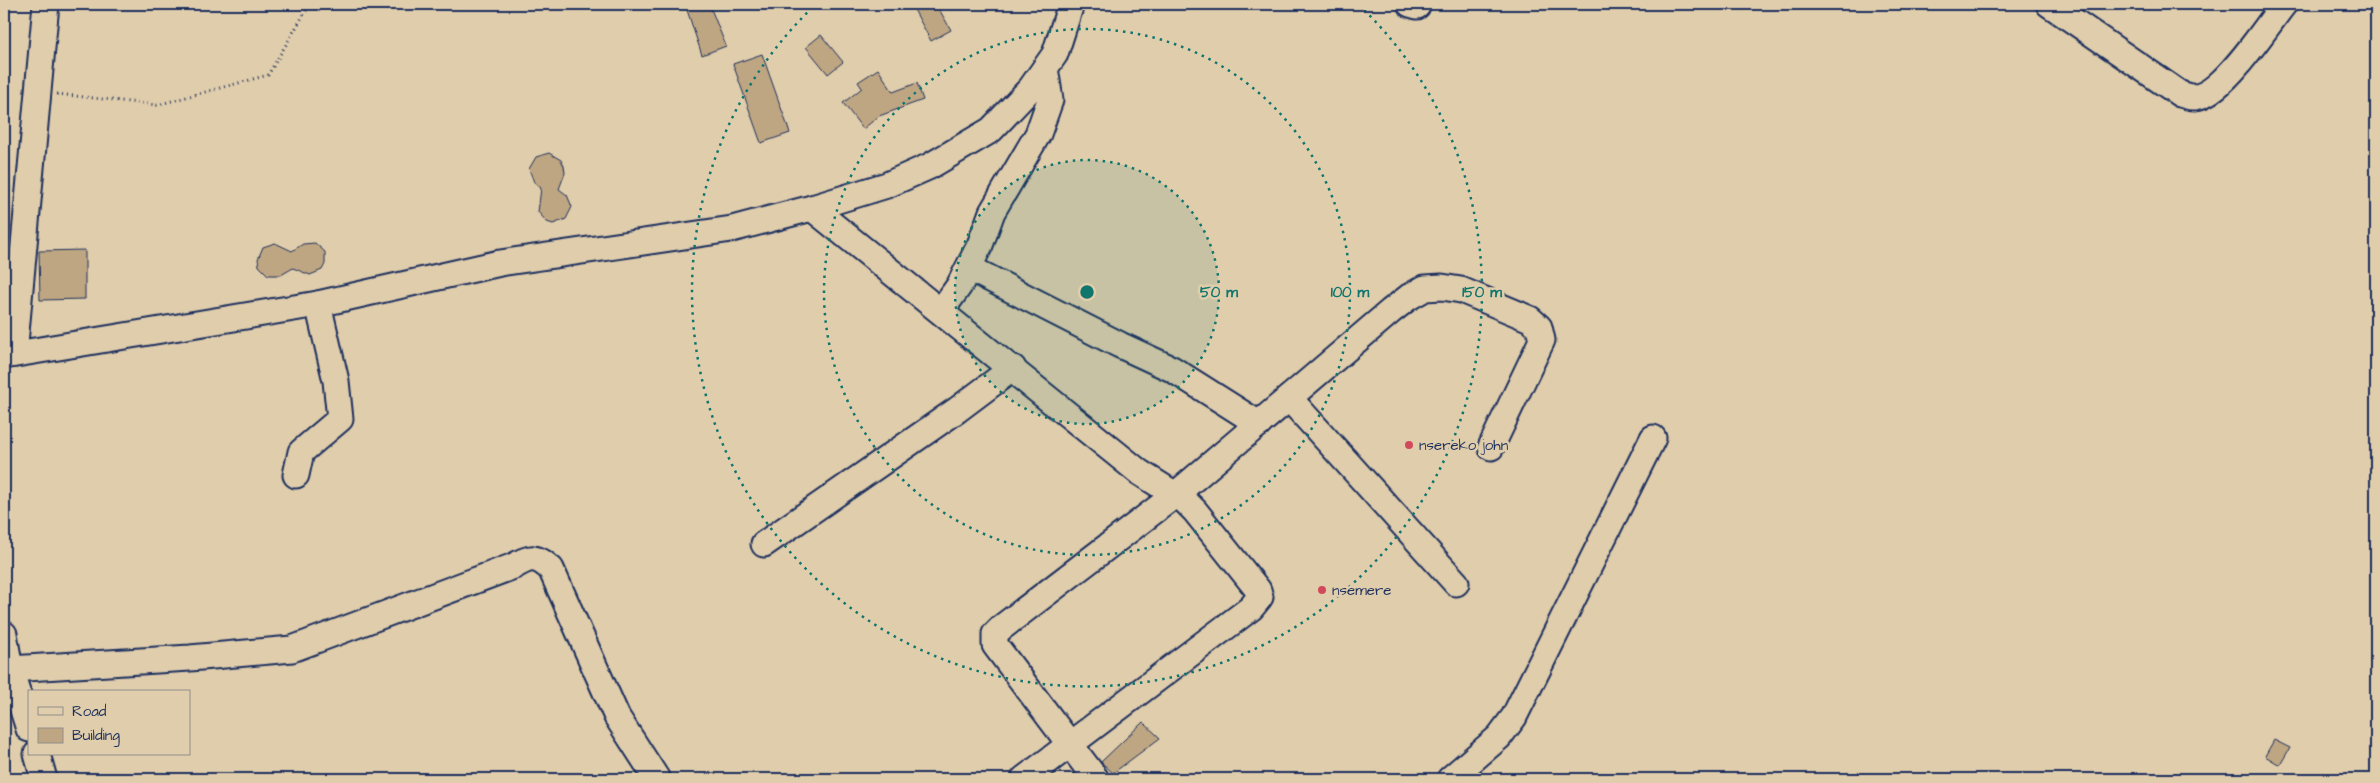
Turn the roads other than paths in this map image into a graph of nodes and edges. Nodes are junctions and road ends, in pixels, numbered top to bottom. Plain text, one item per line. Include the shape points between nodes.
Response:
1 (46, 4) edge
2 (1071, 4) edge
3 (2048, 4) edge
4 (2284, 4) edge
5 (1046, 68) junction
6 (812, 208) junction
7 (969, 268) junction
8 (318, 304) junction
9 (941, 311) junction
10 (9, 355) edge
11 (1012, 368) junction
12 (1289, 398) junction
13 (1259, 424) junction
14 (1653, 438) dead end
15 (1491, 447) dead end
16 (296, 475) dead end
17 (1176, 495) junction
18 (764, 544) dead end
19 (1456, 583) dead end
20 (4, 634) edge
21 (10, 669) junction
22 (28, 726) edge
23 (1069, 744) junction
24 (38, 756) edge
25 (44, 779) edge
26 (657, 779) edge
27 (1024, 779) edge
28 (1096, 779) edge
29 (1450, 779) edge

1 - 10 street
2 - 5 street via 1060,42
3 - 4 street via 2180,94 2196,97 2213,89 2232,72
5 - 6 street via 991,130 964,148 887,185
5 - 7 street via 1050,89 1046,116 1027,155 992,212
6 - 8 street via 732,228 500,263
6 - 9 street
7 - 9 street
7 - 13 street via 1172,369
8 - 10 street
8 - 16 street via 336,381 340,419 300,452
9 - 11 street
11 - 17 street via 1140,472
11 - 18 street
12 - 13 street
12 - 15 street via 1408,297 1425,288 1461,290 1530,319 1542,334
12 - 19 street
13 - 17 street
14 - 29 street via 1514,717 1499,737
17 - 23 street via 995,634 993,639 999,651
17 - 23 street via 1195,511 1258,590 1260,597 1251,608
20 - 21 street
21 - 22 street
21 - 26 street via 292,649 529,558 541,560 551,570 617,717
23 - 27 street
23 - 28 street
24 - 25 street

